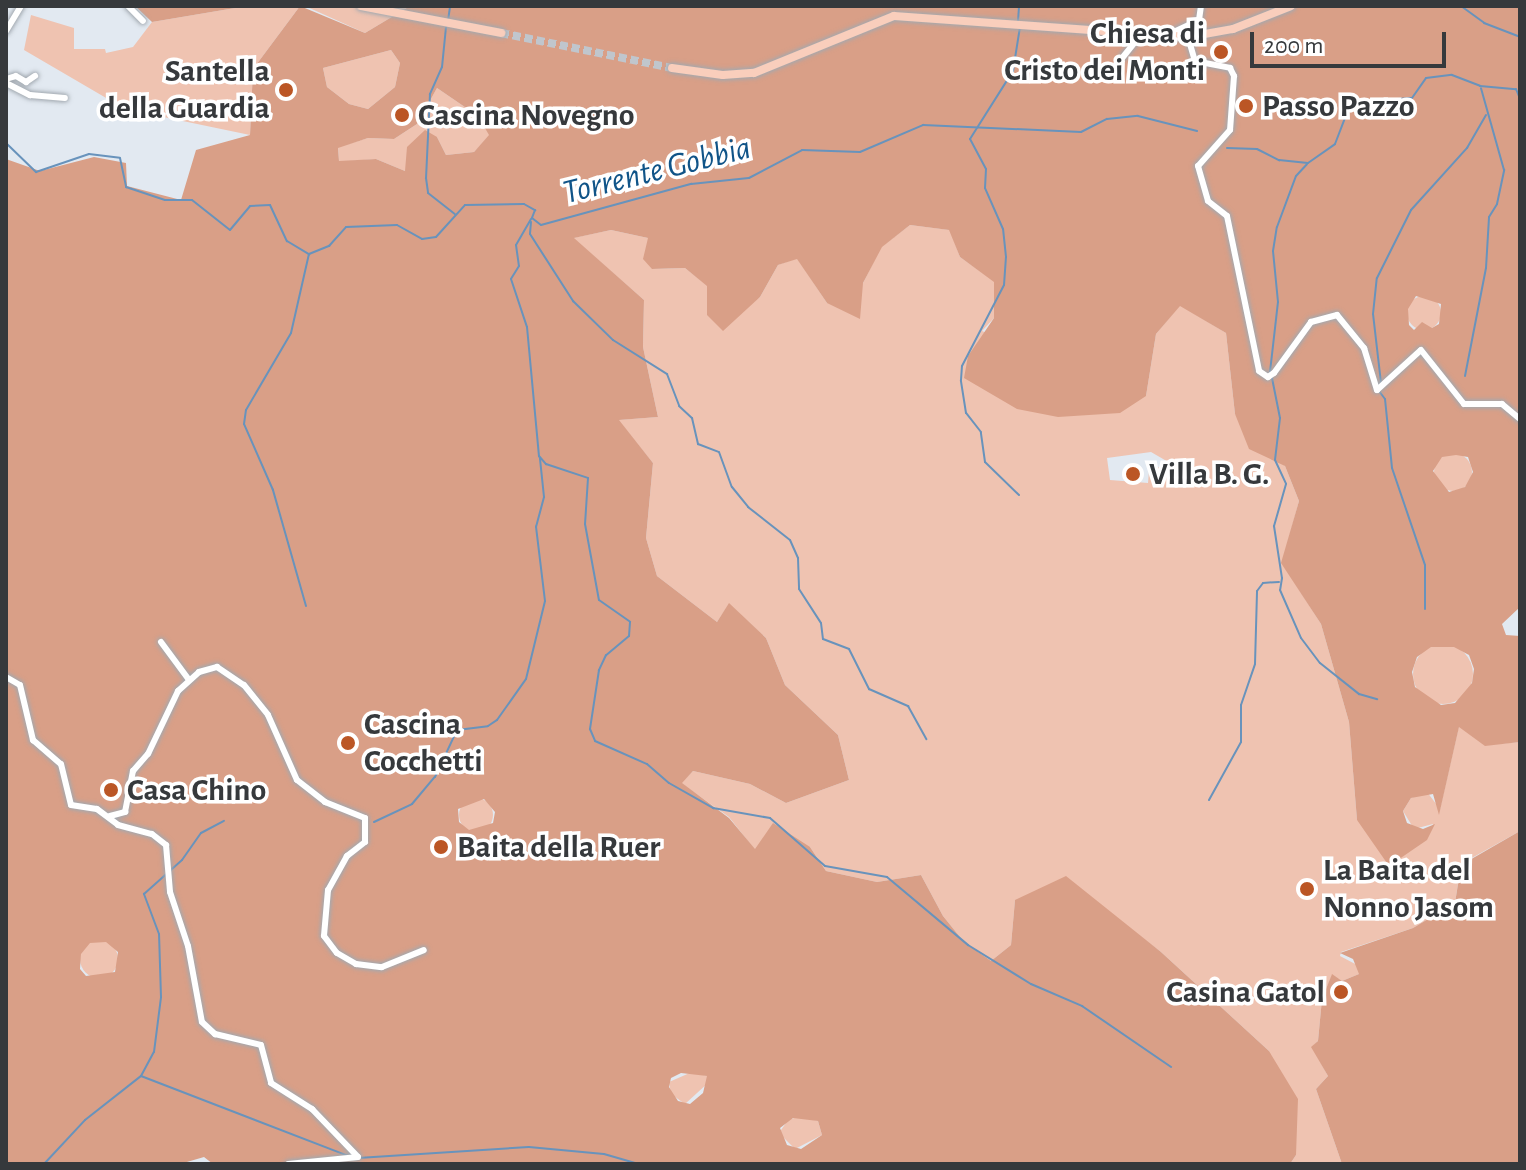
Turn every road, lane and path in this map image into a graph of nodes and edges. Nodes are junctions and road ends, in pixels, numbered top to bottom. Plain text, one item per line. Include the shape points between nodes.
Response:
1 (21, 6) edge
2 (128, 6) edge
3 (361, 6) edge
4 (1201, 6) edge
5 (1291, 6) edge
6 (143, 21) dead end
7 (9, 22) edge
8 (6, 31) edge
9 (497, 32) tunnel mouth
10 (1165, 36) junction
11 (1188, 37) junction
12 (1135, 42) dead end
13 (1123, 57) dead end
14 (672, 68) tunnel mouth
15 (35, 76) dead end
16 (6, 81) edge
17 (65, 98) dead end
18 (1520, 419) edge
19 (161, 642) dead end
20 (6, 677) edge
21 (189, 680) junction
22 (110, 816) junction
23 (424, 950) dead end
24 (288, 1164) edge

1 - 7 street
2 - 6 street
3 - 9 main road
4 - 10 street via 1199,20
5 - 11 main road via 1259,20
7 - 8 street
10 - 11 main road
10 - 14 main road via 894,16 858,26 754,73
11 - 18 street via 1195,61 1230,68 1234,76 1230,130 1198,166 1208,201 1227,216 1259,371 1268,377 1274,373 1311,322 1337,315 1364,348 1377,390 1421,350 1469,407 1502,404
12 - 13 street
15 - 16 street via 26,82 16,76
16 - 17 street via 30,95
19 - 21 street
20 - 22 street via 20,685 33,740 61,764 71,805
21 - 22 street via 133,771 125,812
21 - 23 street via 217,667 244,685 268,715 297,780 325,802 365,818 368,836 347,856 328,890 322,915 324,936 337,953 356,964 382,967
22 - 24 street via 118,825 152,834 166,845 170,892 188,946 202,1022 215,1034 261,1045 277,1090 312,1109 358,1157

